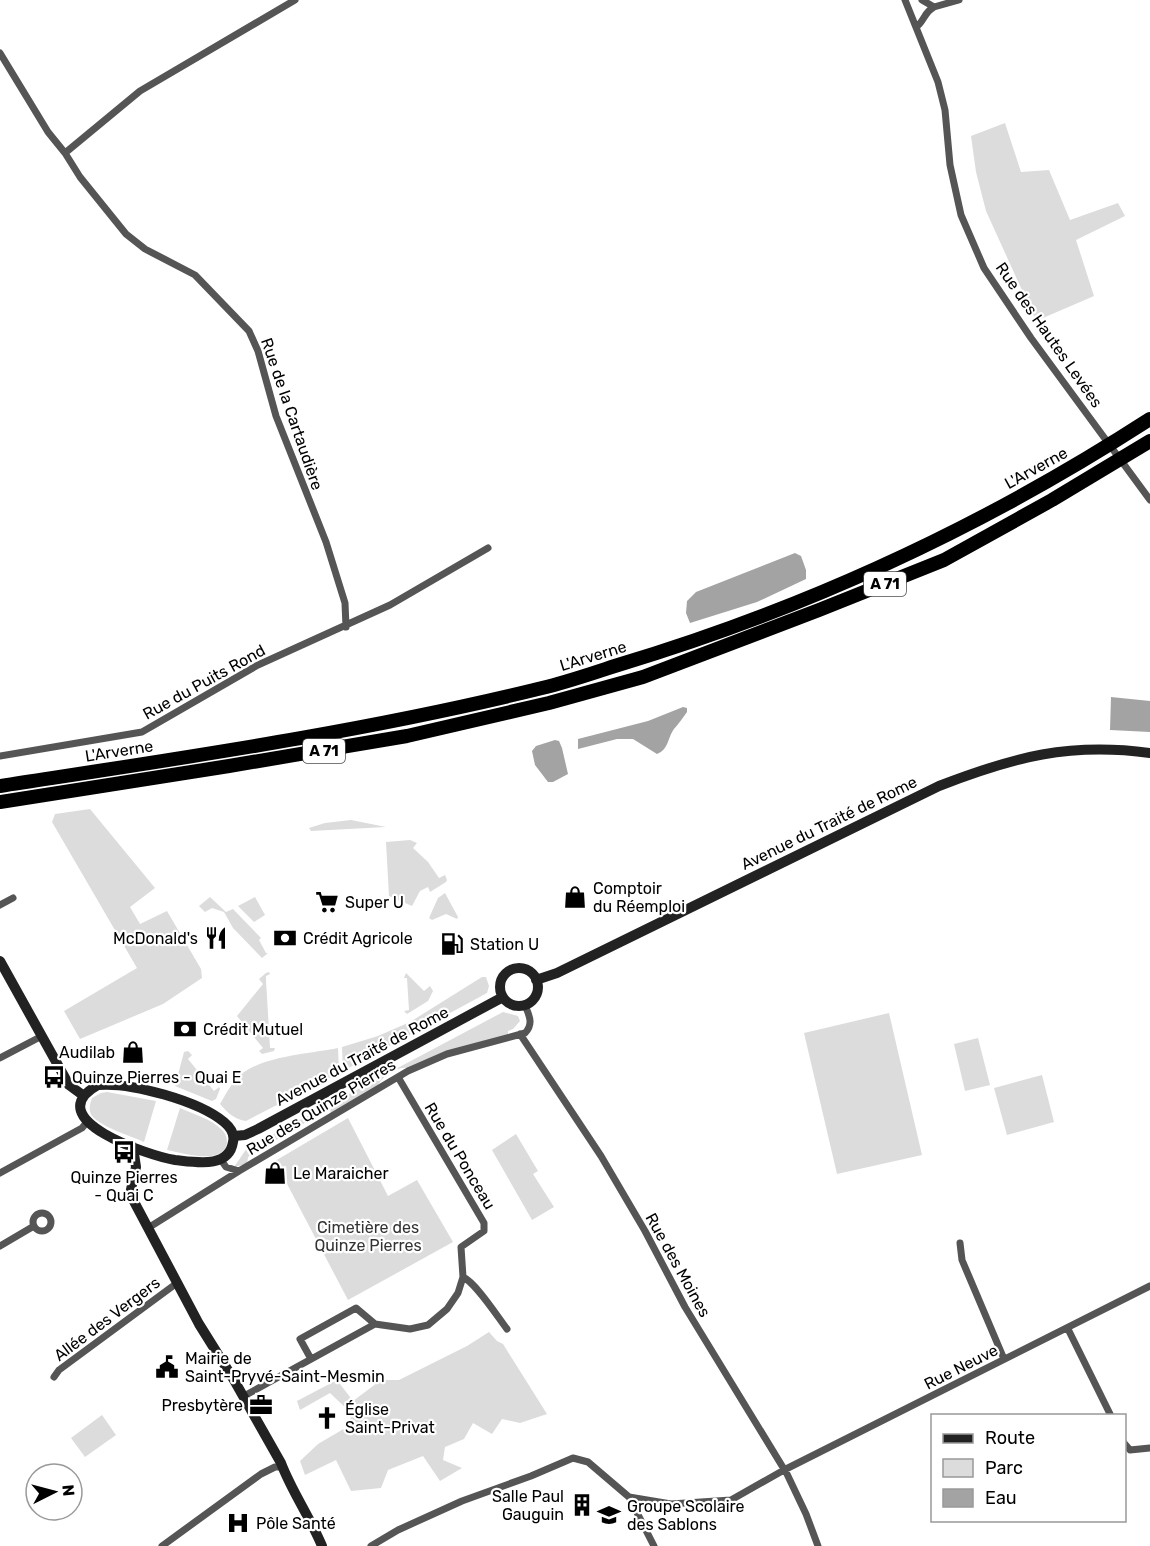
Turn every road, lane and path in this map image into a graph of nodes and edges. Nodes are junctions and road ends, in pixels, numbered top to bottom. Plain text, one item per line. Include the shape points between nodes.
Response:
1 (296, 0) edge
2 (905, 0) edge
3 (922, 0) edge
4 (959, 0) edge
5 (934, 7) junction
6 (916, 27) junction
7 (0, 53) edge
8 (65, 153) junction
9 (1150, 419) edge
10 (1150, 441) edge
11 (1150, 500) edge
12 (488, 548) dead end
13 (346, 627) junction
14 (1150, 753) edge
15 (0, 756) edge
16 (0, 786) edge
17 (0, 802) edge
18 (13, 898) dead end
19 (0, 904) edge
20 (0, 961) edge
21 (536, 980) junction
22 (503, 997) junction
23 (525, 1005) junction
24 (518, 1035) junction
25 (42, 1036) junction
26 (0, 1058) edge
27 (398, 1077) junction
28 (84, 1096) junction
29 (87, 1122) junction
30 (234, 1136) junction
31 (133, 1147) junction
32 (148, 1153) junction
33 (221, 1160) junction
34 (136, 1167) junction
35 (239, 1171) junction
36 (0, 1173) edge
37 (34, 1226) dead end
38 (148, 1228) junction
39 (960, 1243) dead end
40 (0, 1246) edge
41 (462, 1277) junction
42 (177, 1283) junction
43 (1150, 1286) edge
44 (375, 1324) junction
45 (507, 1329) dead end
46 (1068, 1329) junction
47 (311, 1359) junction
48 (1004, 1359) junction
49 (54, 1377) dead end
50 (244, 1396) junction
51 (1110, 1414) edge
52 (1126, 1444) edge
53 (1150, 1448) edge
54 (283, 1467) junction
55 (784, 1470) junction
56 (629, 1497) junction
57 (162, 1546) edge
58 (322, 1546) edge
59 (330, 1546) edge
60 (371, 1546) edge
61 (654, 1546) edge
62 (818, 1546) edge

1 - 8 street via 140,91
2 - 6 street, Rue des Hautes Levées
3 - 5 street
4 - 5 street
5 - 6 street via 927,10
6 - 11 street, Rue des Hautes Levées via 942,96 961,215 984,268
7 - 8 street, Rue de la Cartaudière
8 - 13 street, Rue de la Cartaudière via 126,234 145,249 195,275 249,331 276,416 326,542 345,603
9 - 16 highway, L'Arverne / A 71 via 1044,483 940,538 813,596 687,645 545,687 404,720
10 - 17 highway, L'Arverne / A 71 via 944,560 642,677 407,736
12 - 13 street, Rue du Puits Rond
13 - 15 street, Rue du Puits Rond via 258,665 142,732
14 - 21 main road, Avenue du Traité de Rome via 1061,751 1020,758 976,772 939,786
18 - 19 street
20 - 25 main road
21 - 22 main road via 522,969 509,972 501,983
21 - 23 main road via 537,994
22 - 23 main road via 511,1004
22 - 30 main road, Avenue du Traité de Rome via 258,1129
23 - 24 street via 530,1025
24 - 27 street, Rue des Quinze Pierres via 447,1054
24 - 55 street, Rue des Moines via 601,1156 694,1323
25 - 26 street
25 - 28 main road via 69,1085
27 - 35 street, Rue des Quinze Pierres
27 - 41 street, Rue du Ponceau via 484,1223 483,1233 461,1247
28 - 29 main road via 82,1108
28 - 30 main road via 104,1085 159,1094 192,1104 224,1121
29 - 31 main road
29 - 36 street
30 - 33 main road via 230,1151
31 - 32 main road
31 - 34 main road
32 - 33 main road via 206,1163
32 - 34 main road
33 - 35 street via 226,1167
34 - 38 main road via 130,1194
35 - 38 street, Rue des Quinze Pierres
37 - 40 street
38 - 42 main road
39 - 48 street via 962,1260
41 - 44 street, Rue du Ponceau via 454,1301 429,1325 410,1329
41 - 45 street
42 - 49 street, Allée des Vergers
42 - 50 main road
43 - 46 street, Rue Neuve
44 - 47 street
44 - 47 street, Rue du Ponceau via 356,1308 300,1339
46 - 48 street, Rue Neuve
46 - 51 street
47 - 50 street
48 - 55 street, Rue Neuve
50 - 54 main road
52 - 53 street via 1130,1450
54 - 57 street via 261,1474
54 - 58 main road
54 - 59 main road
55 - 56 street, Rue Neuve via 725,1502 671,1504
55 - 62 street, Rue des Moines
56 - 60 street via 588,1462 573,1458 462,1501
56 - 61 street

